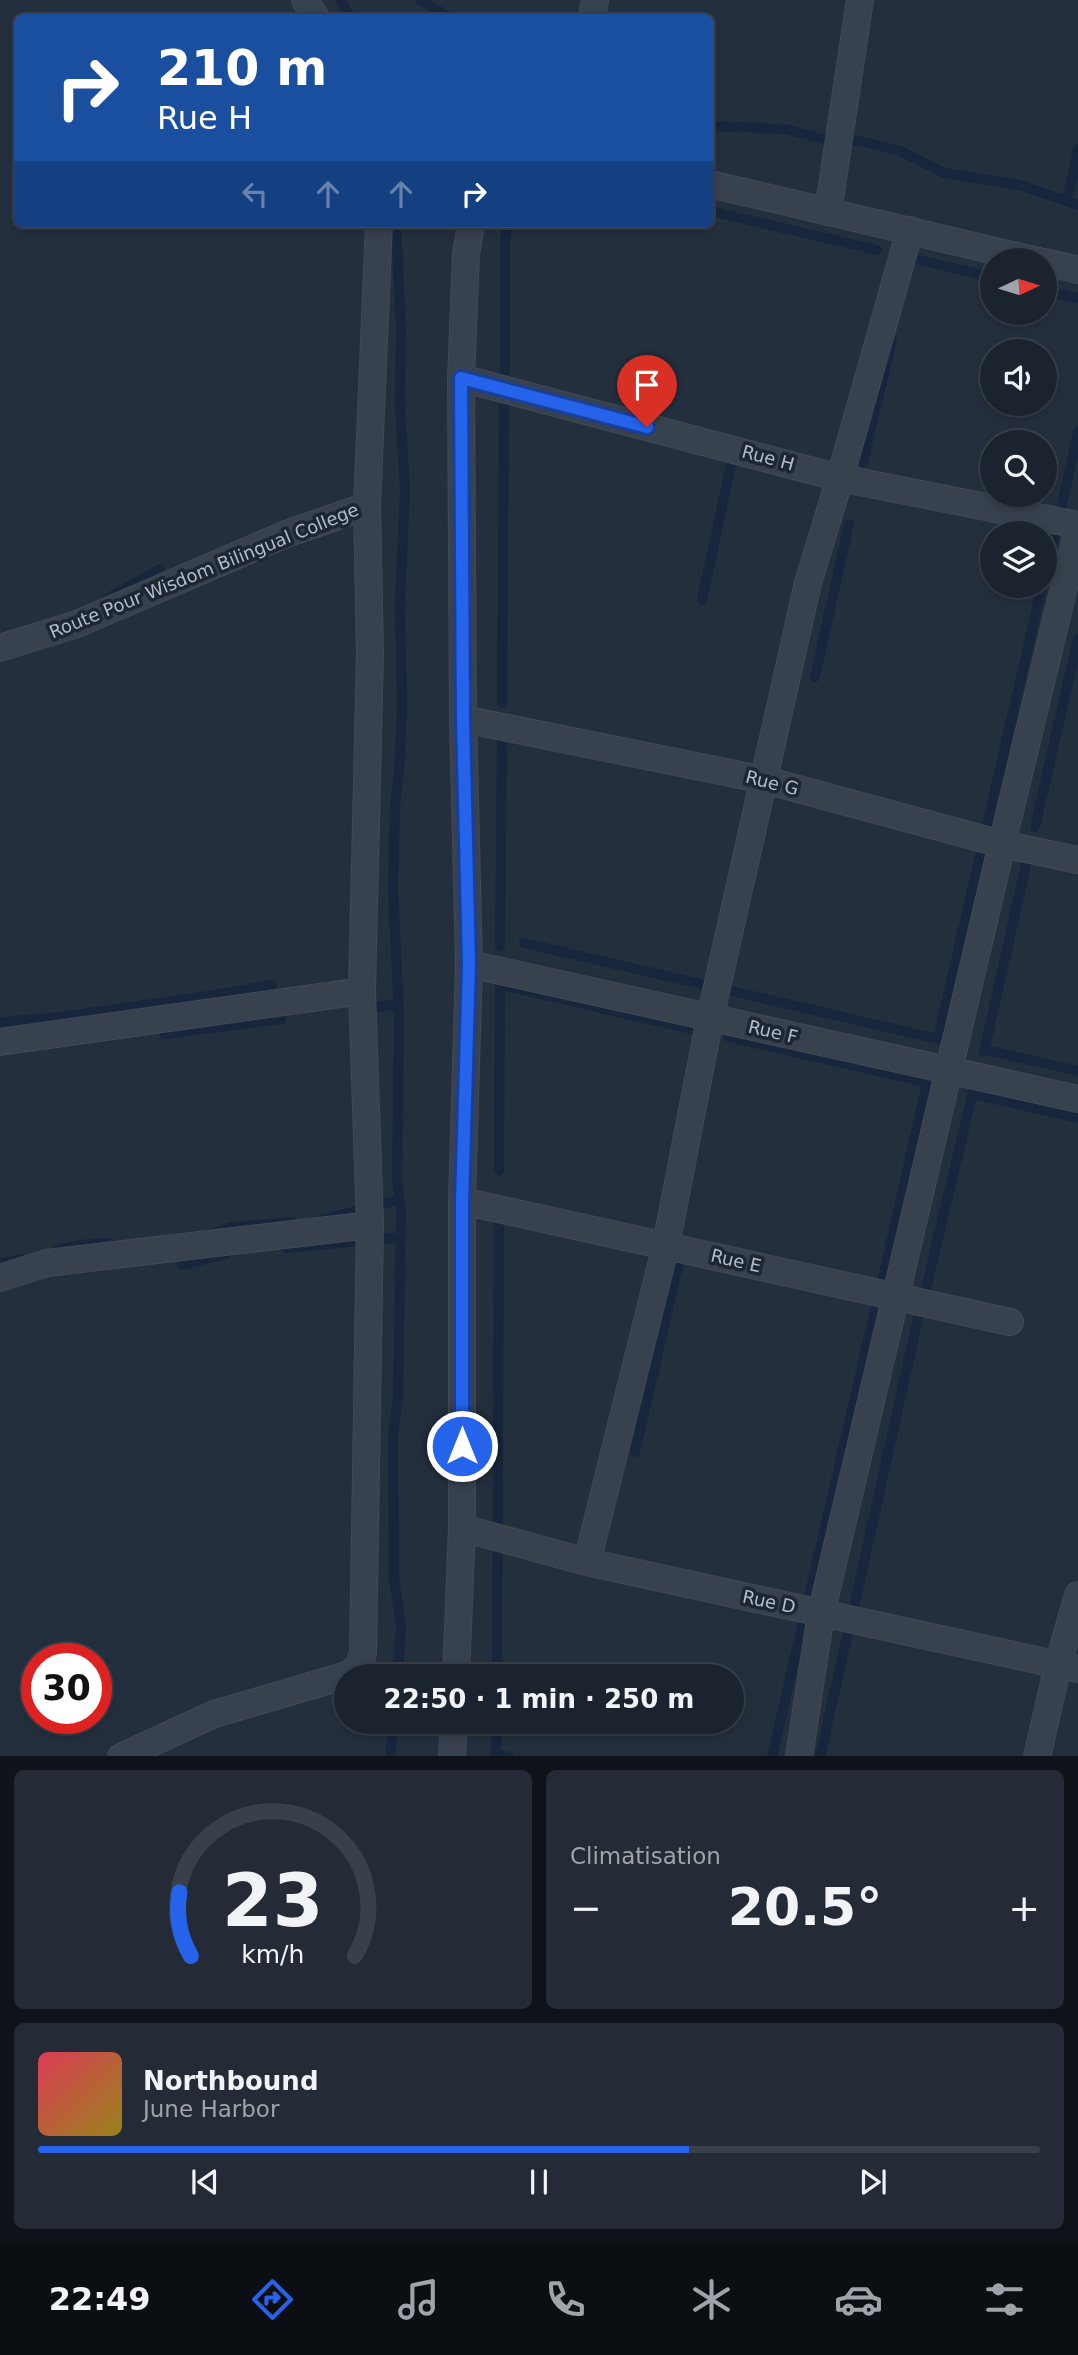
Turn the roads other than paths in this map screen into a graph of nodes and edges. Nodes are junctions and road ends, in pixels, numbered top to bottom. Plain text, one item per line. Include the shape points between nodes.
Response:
1 (860, 0) edge
2 (714, 185) edge
3 (828, 212) junction
4 (379, 228) edge
5 (470, 228) edge
6 (910, 230) junction
7 (984, 248) edge
8 (1057, 265) edge
9 (1078, 269) edge
10 (461, 378) junction
11 (840, 478) junction
12 (367, 506) junction
13 (1078, 527) edge
14 (0, 648) edge
15 (463, 719) junction
16 (765, 780) junction
17 (1002, 844) junction
18 (1078, 860) edge
19 (469, 964) junction
20 (362, 991) junction
21 (710, 1018) junction
22 (0, 1042) edge
23 (949, 1072) junction
24 (1078, 1099) edge
25 (462, 1202) junction
26 (370, 1224) junction
27 (666, 1245) junction
28 (0, 1278) edge
29 (895, 1297) junction
30 (1010, 1322) dead end
31 (462, 1528) junction
32 (587, 1562) junction
33 (1078, 1595) edge
34 (821, 1614) junction
35 (456, 1664) edge
36 (1068, 1667) edge
37 (453, 1734) edge
38 (121, 1756) edge
39 (452, 1756) edge
40 (799, 1756) edge
41 (1037, 1756) edge

1 - 3 street
2 - 3 street
3 - 6 street
4 - 12 street
5 - 10 street
6 - 7 street
6 - 11 street
8 - 9 street
10 - 11 street, Rue H
10 - 15 street
11 - 13 street, Rue H
11 - 16 street via 807,583
12 - 14 street, Route Pour Wisdom Bilingual College via 286,534 78,624
12 - 20 street via 370,653
13 - 17 street
15 - 16 street, Rue G
15 - 19 street
16 - 17 street, Rue G
16 - 21 street
17 - 18 street, Rue G
17 - 23 street
19 - 21 street, Rue F
19 - 25 street
20 - 22 street
20 - 26 street
21 - 23 street, Rue F
21 - 27 street
23 - 24 street, Rue F
23 - 29 street
25 - 27 street, Rue E
25 - 31 street
26 - 28 street via 47,1263
26 - 38 street via 363,1653 358,1669 214,1714
27 - 29 street, Rue E
27 - 32 street
29 - 30 street, Rue E
29 - 34 street
31 - 32 street, Rue D
31 - 35 street
32 - 34 street, Rue D
33 - 36 street
34 - 36 street, Rue D
34 - 40 street
36 - 41 street
37 - 39 street

